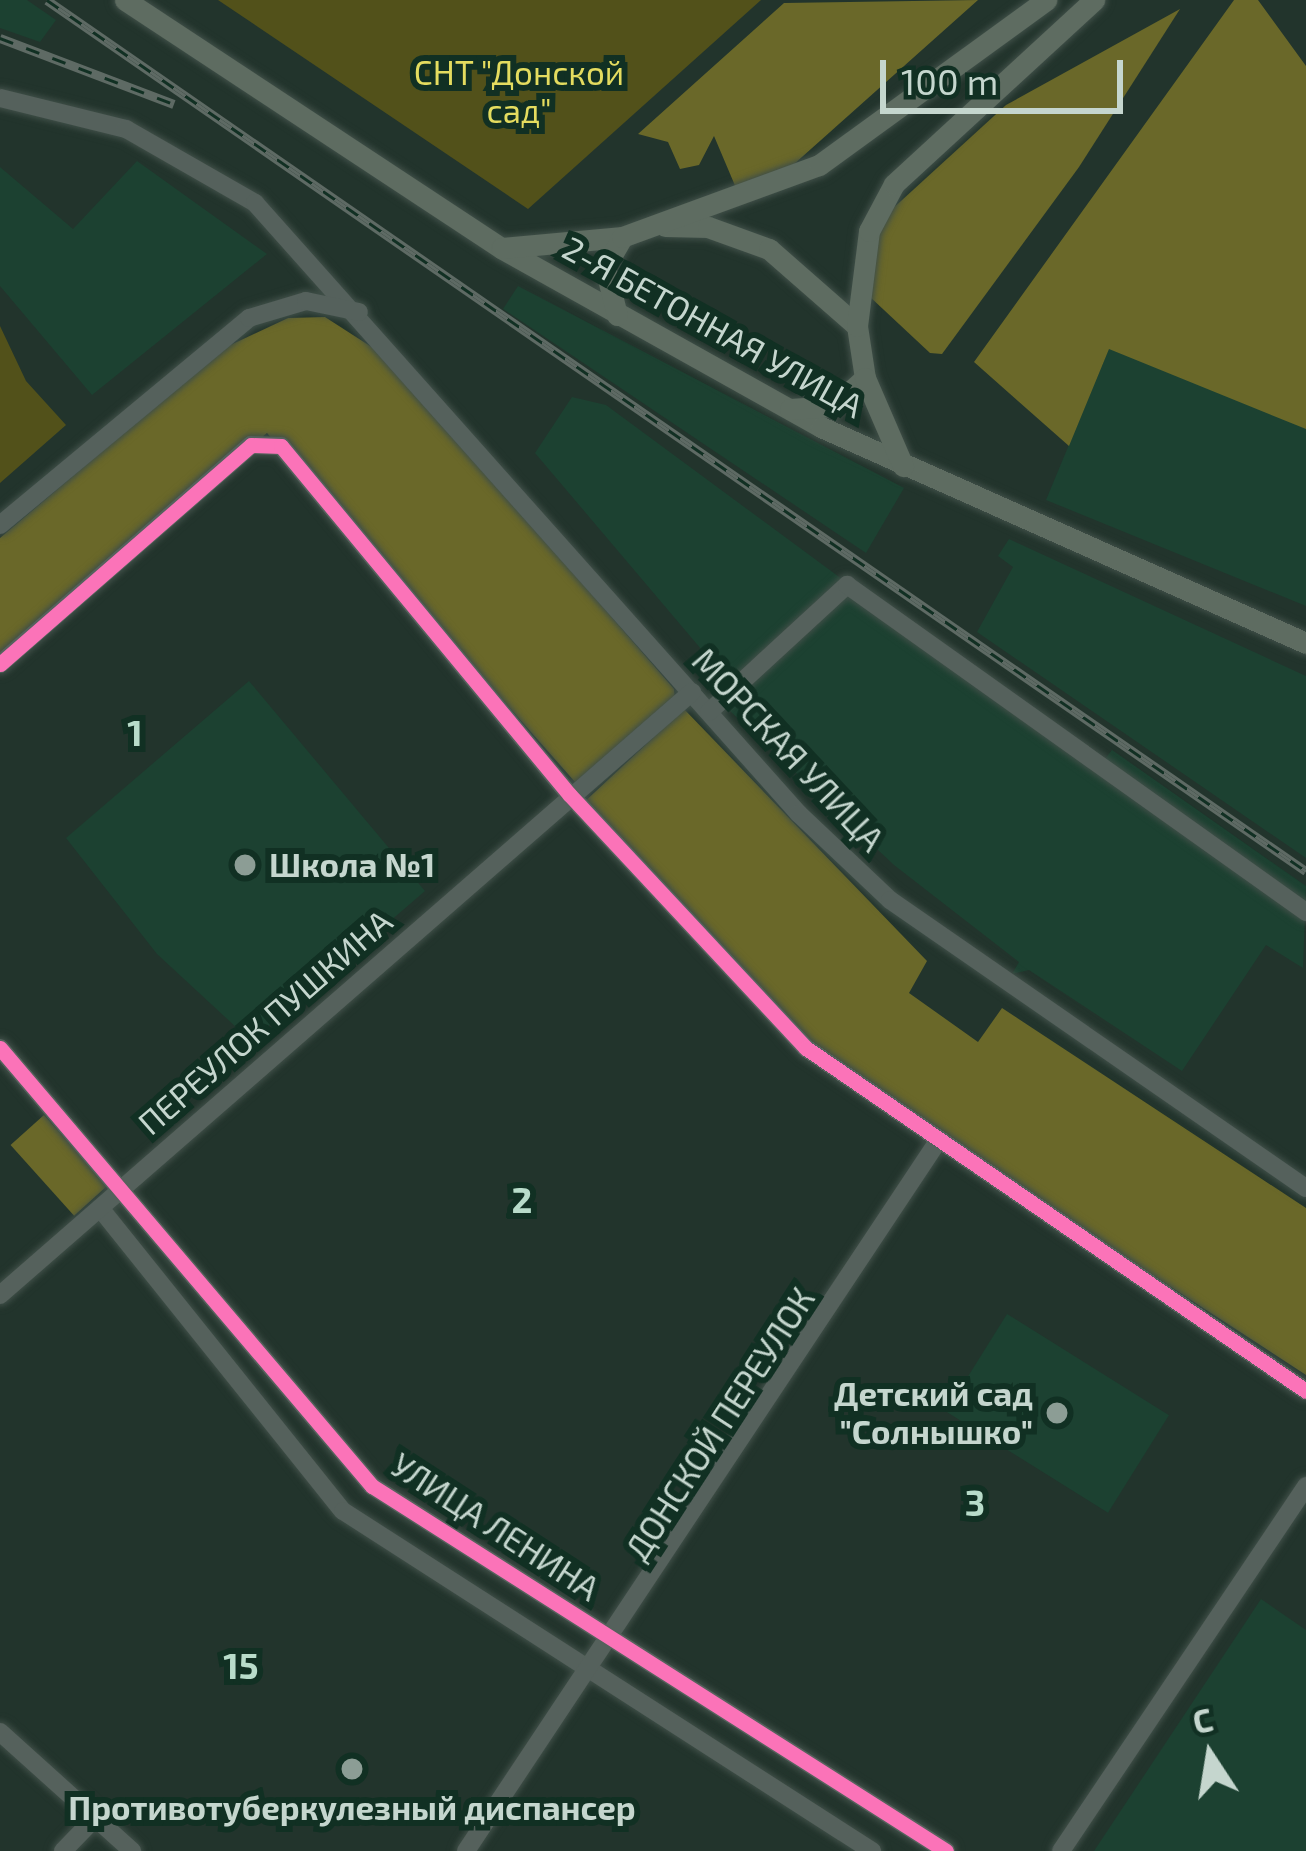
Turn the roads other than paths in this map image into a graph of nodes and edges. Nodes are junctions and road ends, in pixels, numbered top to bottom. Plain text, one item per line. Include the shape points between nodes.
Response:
1 (125, 0) edge
2 (1046, 0) edge
3 (1094, 0) edge
4 (0, 98) edge
5 (650, 227) junction
6 (622, 237) junction
7 (501, 248) junction
8 (359, 311) junction
9 (617, 315) junction
10 (857, 326) junction
11 (865, 378) junction
12 (789, 409) junction
13 (903, 466) junction
14 (0, 525) edge
15 (1306, 643) edge
16 (0, 664) edge
17 (692, 692) junction
18 (709, 712) junction
19 (570, 795) junction
20 (1306, 912) edge
21 (0, 1048) edge
22 (936, 1144) junction
23 (1306, 1188) edge
24 (120, 1191) junction
25 (100, 1208) junction
26 (0, 1294) edge
27 (1306, 1391) edge
28 (1306, 1486) edge
29 (612, 1640) junction
30 (590, 1670) junction
31 (0, 1732) edge
32 (91, 1822) junction
33 (63, 1851) edge
34 (132, 1851) edge
35 (466, 1851) edge
36 (872, 1851) edge
37 (946, 1851) edge
38 (1060, 1851) edge

1 - 7 main road, 2-Я БЕТОННАЯ УЛИЦА
2 - 5 main road via 846,149
3 - 10 main road via 894,184 869,231
4 - 8 street, МОРСКАЯ УЛИЦА via 126,130 255,202
5 - 6 main road
5 - 10 main road via 708,227 769,249
6 - 7 main road
6 - 9 main road via 605,267
7 - 9 main road, 2-Я БЕТОННАЯ УЛИЦА
8 - 14 street via 306,301 249,318
8 - 17 street, МОРСКАЯ УЛИЦА
9 - 12 main road, 2-Я БЕТОННАЯ УЛИЦА
10 - 11 main road
11 - 12 main road via 834,406
11 - 13 main road
12 - 13 main road, 2-Я БЕТОННАЯ УЛИЦА
13 - 15 main road, 2-Я БЕТОННАЯ УЛИЦА
16 - 19 street via 264,442 280,446
17 - 18 street, МОРСКАЯ УЛИЦА
17 - 19 street, ПЕРЕУЛОК ПУШКИНА
18 - 20 street via 847,585
18 - 23 street, МОРСКАЯ УЛИЦА via 890,900
19 - 22 street via 806,1048
19 - 24 street, ПЕРЕУЛОК ПУШКИНА
21 - 24 street, УЛИЦА ЛЕНИНА
22 - 27 street
22 - 29 street, ДОНСКОЙ ПЕРЕУЛОК
24 - 25 street, ПЕРЕУЛОК ПУШКИНА
24 - 29 street, УЛИЦА ЛЕНИНА via 372,1486
25 - 26 street, ПЕРЕУЛОК ПУШКИНА
25 - 30 street, УЛИЦА ЛЕНИНА via 343,1511
28 - 38 street
29 - 30 street, ДОНСКОЙ ПЕРЕУЛОК
29 - 37 street, УЛИЦА ЛЕНИНА
30 - 35 street, ДОНСКОЙ ПЕРЕУЛОК
30 - 36 street, УЛИЦА ЛЕНИНА
31 - 32 street
32 - 33 street
32 - 34 street

